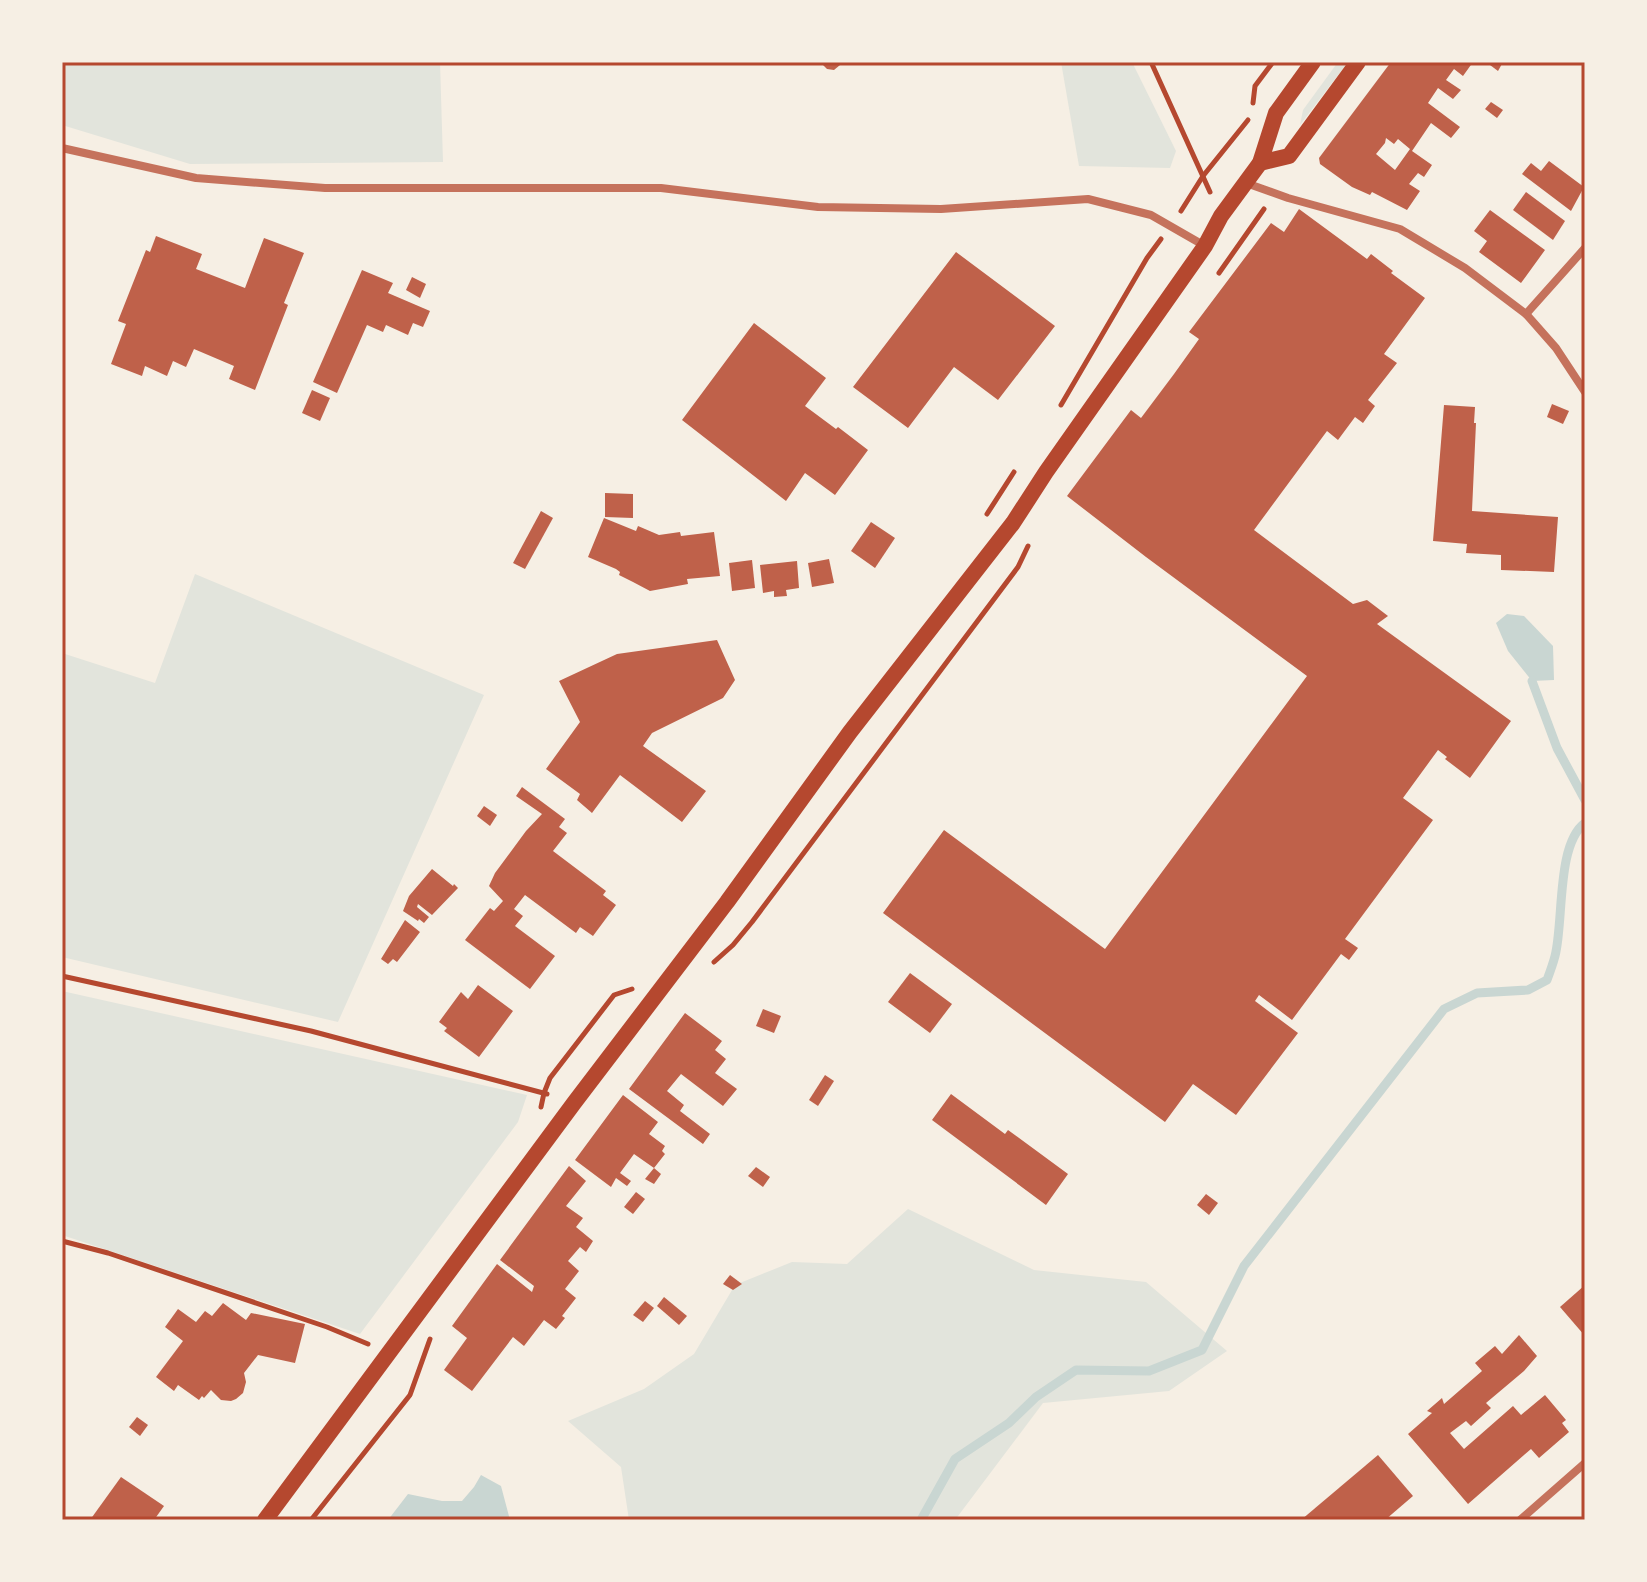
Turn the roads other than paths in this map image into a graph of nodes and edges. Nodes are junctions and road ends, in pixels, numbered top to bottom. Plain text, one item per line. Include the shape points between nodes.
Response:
1 (1313, 62) edge
2 (1358, 62) edge
3 (62, 148) edge
4 (1260, 163) junction
5 (1245, 182) junction
6 (1205, 246) junction
7 (1585, 248) edge
8 (1526, 314) junction
9 (1585, 392) edge
10 (1585, 1463) edge
11 (265, 1520) edge
12 (1520, 1520) edge

1 - 4 main road via 1276,113
2 - 4 main road via 1289,156
3 - 6 street via 196,178 325,188 661,188 818,207 941,209 1088,199 1151,215
4 - 5 main road
5 - 6 main road
5 - 8 street via 1400,229 1465,268
6 - 11 main road via 1013,523 850,732
7 - 8 street
8 - 9 street
10 - 12 street

